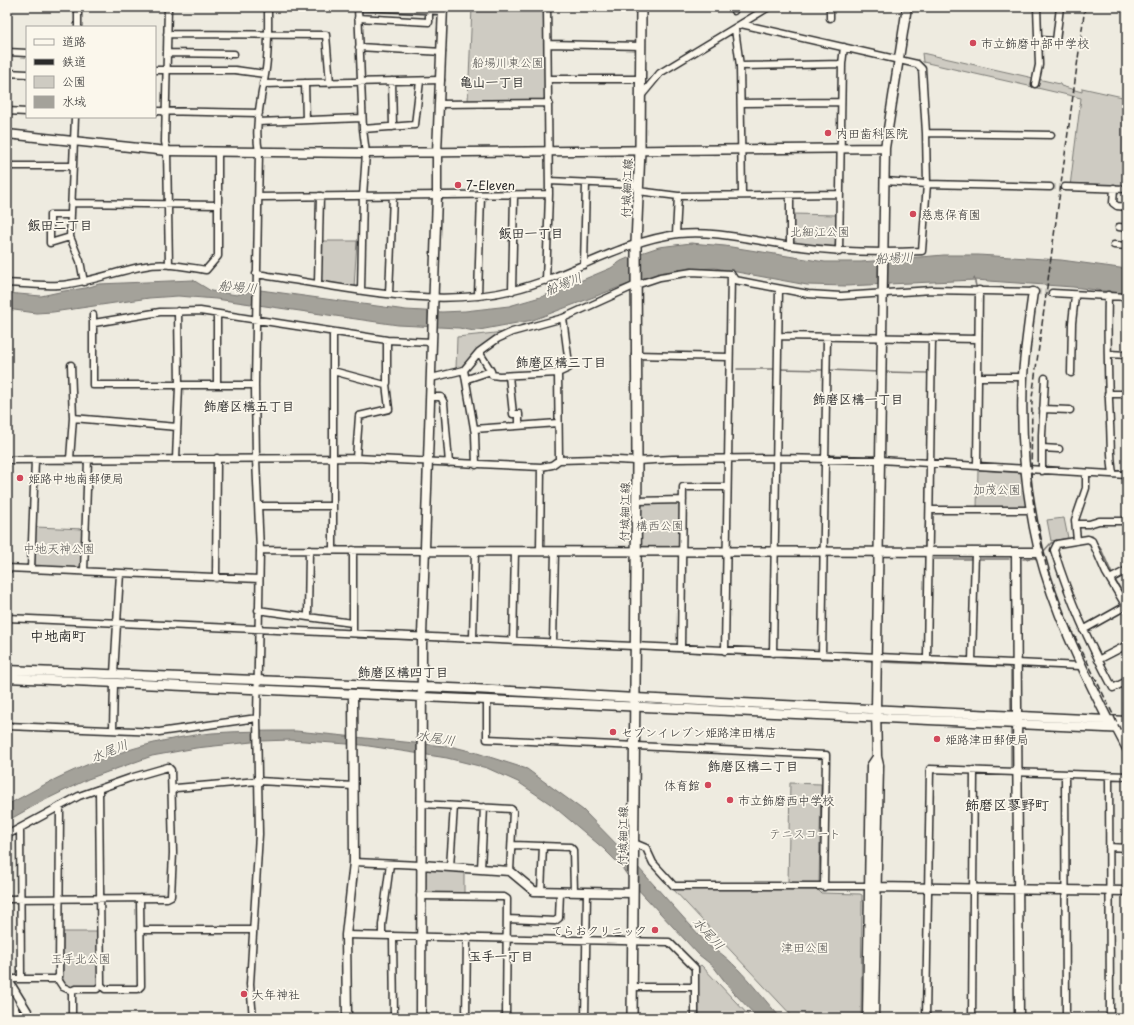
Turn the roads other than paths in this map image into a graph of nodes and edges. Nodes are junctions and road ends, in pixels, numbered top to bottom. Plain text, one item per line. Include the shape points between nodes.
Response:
1 (78, 7) edge
2 (168, 7) edge
3 (268, 7) edge
4 (358, 7) edge
5 (364, 7) edge
6 (547, 7) edge
7 (630, 7) edge
8 (641, 7) edge
9 (769, 7) edge
10 (830, 7) edge
11 (907, 7) edge
12 (1037, 7) edge
13 (1060, 7) edge
14 (443, 9) edge
15 (430, 11) junction
16 (358, 18) junction
17 (830, 18) dead end
18 (741, 24) junction
19 (78, 26) edge
20 (735, 29) junction
21 (167, 34) junction
22 (267, 35) junction
23 (1038, 40) junction
24 (549, 44) junction
25 (640, 46) junction
26 (359, 47) junction
27 (844, 47) junction
28 (7, 52) edge
29 (442, 52) junction
30 (26, 53) edge
31 (167, 53) junction
32 (234, 54) dead end
33 (899, 60) junction
34 (842, 64) junction
35 (740, 66) junction
36 (156, 70) edge
37 (167, 70) junction
38 (7, 73) edge
39 (26, 74) edge
40 (266, 74) junction
41 (549, 79) junction
42 (640, 79) junction
43 (441, 80) junction
44 (420, 81) junction
45 (360, 82) junction
46 (392, 82) junction
47 (305, 83) junction
48 (330, 83) junction
49 (263, 84) junction
50 (1035, 84) dead end
51 (641, 96) junction
52 (841, 102) junction
53 (549, 103) junction
54 (741, 103) junction
55 (439, 104) junction
56 (7, 111) edge
57 (156, 111) edge
58 (166, 111) junction
59 (26, 112) edge
60 (259, 114) junction
61 (75, 118) edge
62 (362, 118) junction
63 (306, 120) junction
64 (258, 122) junction
65 (393, 127) junction
66 (363, 129) junction
67 (926, 133) junction
68 (7, 134) edge
69 (1051, 135) dead end
70 (74, 140) junction
71 (885, 148) junction
72 (740, 149) junction
73 (840, 149) junction
74 (640, 150) junction
75 (167, 151) junction
76 (218, 151) junction
77 (548, 151) junction
78 (259, 152) junction
79 (366, 152) junction
80 (437, 152) junction
81 (7, 166) edge
82 (73, 166) junction
83 (549, 181) junction
84 (885, 181) junction
85 (586, 183) junction
86 (927, 184) junction
87 (1050, 187) tunnel mouth
88 (1065, 187) tunnel mouth
89 (639, 188) junction
90 (1114, 188) junction
91 (1127, 189) edge
92 (549, 194) junction
93 (742, 194) junction
94 (840, 194) junction
95 (481, 195) junction
96 (790, 195) junction
97 (320, 196) junction
98 (363, 196) junction
99 (393, 196) junction
100 (437, 196) junction
101 (514, 196) junction
102 (678, 196) junction
103 (258, 197) junction
104 (72, 203) junction
105 (168, 204) junction
106 (218, 204) junction
107 (1127, 207) edge
108 (70, 215) junction
109 (1120, 227) dead end
110 (1127, 228) edge
111 (676, 234) junction
112 (70, 237) junction
113 (1114, 245) dead end
114 (790, 246) junction
115 (1127, 246) edge
116 (636, 247) junction
117 (839, 252) junction
118 (883, 253) junction
119 (169, 265) junction
120 (584, 265) junction
121 (731, 274) junction
122 (256, 277) junction
123 (546, 281) junction
124 (84, 282) junction
125 (7, 283) edge
126 (318, 283) junction
127 (636, 284) junction
128 (779, 289) junction
129 (362, 290) junction
130 (979, 290) junction
131 (512, 291) junction
132 (1034, 292) joint
133 (1052, 293) tunnel mouth
134 (389, 294) junction
135 (883, 294) junction
136 (1108, 295) junction
137 (478, 296) junction
138 (1075, 296) junction
139 (434, 297) junction
140 (1127, 297) edge
141 (178, 311) junction
142 (217, 314) junction
143 (93, 315) dead end
144 (563, 318) junction
145 (255, 319) junction
146 (94, 323) junction
147 (333, 332) junction
148 (779, 336) junction
149 (828, 337) junction
150 (882, 337) junction
151 (932, 338) junction
152 (978, 339) junction
153 (387, 340) junction
154 (432, 342) junction
155 (479, 352) junction
156 (1109, 354) junction
157 (635, 355) junction
158 (1127, 355) edge
159 (729, 357) junction
160 (71, 365) dead end
161 (464, 370) junction
162 (333, 371) junction
163 (491, 372) junction
164 (558, 373) junction
165 (1070, 373) dead end
166 (509, 376) junction
167 (978, 377) junction
168 (1023, 377) junction
169 (431, 378) junction
170 (1045, 378) dead end
171 (467, 379) junction
172 (386, 384) junction
173 (217, 385) junction
174 (255, 385) junction
175 (179, 386) junction
176 (1108, 394) junction
177 (1127, 394) edge
178 (430, 397) junction
179 (1043, 409) junction
180 (1070, 410) dead end
181 (73, 418) junction
182 (558, 423) junction
183 (520, 425) junction
184 (177, 427) junction
185 (474, 429) junction
186 (1042, 448) junction
187 (1059, 449) dead end
188 (216, 458) junction
189 (332, 458) junction
190 (356, 458) junction
191 (727, 458) junction
192 (776, 458) junction
193 (70, 459) junction
194 (176, 459) junction
195 (256, 459) junction
196 (826, 459) junction
197 (7, 460) edge
198 (35, 460) junction
199 (88, 460) junction
200 (428, 460) junction
201 (559, 460) junction
202 (880, 460) junction
203 (637, 461) junction
204 (930, 462) junction
205 (449, 463) junction
206 (476, 465) junction
207 (977, 466) junction
208 (541, 467) junction
209 (1026, 469) junction
210 (1042, 470) junction
211 (1086, 473) junction
212 (1112, 473) junction
213 (1127, 475) edge
214 (727, 487) junction
215 (683, 500) junction
216 (636, 501) junction
217 (258, 506) junction
218 (332, 506) junction
219 (930, 510) junction
220 (1031, 510) junction
221 (1127, 521) edge
222 (1076, 524) junction
223 (1077, 540) junction
224 (260, 550) junction
225 (309, 550) junction
226 (333, 550) junction
227 (353, 550) junction
228 (426, 551) junction
229 (475, 551) junction
230 (515, 551) junction
231 (540, 551) junction
232 (555, 552) junction
233 (636, 552) junction
234 (683, 552) junction
235 (726, 552) junction
236 (774, 552) junction
237 (824, 552) junction
238 (878, 552) junction
239 (929, 552) junction
240 (1039, 552) junction
241 (975, 553) junction
242 (1016, 553) junction
243 (7, 568) edge
244 (31, 569) junction
245 (1127, 570) edge
246 (84, 571) junction
247 (120, 573) junction
248 (1113, 577) junction
249 (216, 578) junction
250 (259, 579) junction
251 (1126, 604) edge
252 (258, 610) junction
253 (308, 617) junction
254 (7, 618) edge
255 (117, 623) junction
256 (352, 623) junction
257 (258, 629) junction
258 (1083, 630) junction
259 (353, 633) junction
260 (422, 636) junction
261 (473, 639) junction
262 (513, 641) junction
263 (553, 642) junction
264 (1127, 645) edge
265 (635, 646) junction
266 (681, 648) junction
267 (725, 650) junction
268 (773, 653) junction
269 (822, 655) junction
270 (877, 657) junction
271 (927, 659) junction
272 (1098, 660) junction
273 (972, 661) junction
274 (1018, 664) junction
275 (1081, 666) junction
276 (7, 670) edge
277 (114, 674) junction
278 (7, 678) edge
279 (258, 680) junction
280 (1127, 681) edge
281 (114, 683) junction
282 (423, 688) junction
283 (258, 689) junction
284 (353, 694) junction
285 (422, 697) junction
286 (488, 700) junction
287 (635, 703) junction
288 (876, 709) junction
289 (1018, 715) junction
290 (257, 718) junction
291 (877, 718) junction
292 (1108, 720) junction
293 (1127, 720) edge
294 (1018, 724) junction
295 (7, 726) edge
296 (1116, 728) junction
297 (1127, 729) edge
298 (112, 730) junction
299 (635, 746) junction
300 (1127, 751) edge
301 (974, 770) junction
302 (1018, 772) junction
303 (1065, 774) junction
304 (1109, 776) junction
305 (1127, 776) edge
306 (258, 781) junction
307 (354, 786) junction
308 (99, 789) junction
309 (172, 791) junction
310 (422, 804) junction
311 (60, 806) junction
312 (454, 806) junction
313 (484, 807) junction
314 (20, 828) junction
315 (7, 835) edge
316 (513, 845) junction
317 (543, 846) junction
318 (1109, 847) junction
319 (634, 848) junction
320 (1127, 848) edge
321 (354, 862) junction
322 (390, 864) junction
323 (420, 865) junction
324 (450, 868) junction
325 (480, 869) junction
326 (510, 872) junction
327 (873, 886) junction
328 (824, 887) junction
329 (928, 888) junction
330 (973, 889) junction
331 (1018, 890) junction
332 (1065, 890) junction
333 (1109, 891) junction
334 (1127, 891) edge
335 (541, 892) junction
336 (560, 892) junction
337 (574, 892) junction
338 (587, 892) junction
339 (633, 893) junction
340 (420, 896) junction
341 (100, 898) junction
342 (140, 898) junction
343 (7, 899) edge
344 (20, 899) junction
345 (59, 899) junction
346 (507, 919) junction
347 (140, 930) junction
348 (252, 930) junction
349 (346, 935) junction
350 (382, 936) junction
351 (393, 936) junction
352 (420, 937) junction
353 (467, 937) junction
354 (506, 938) junction
355 (586, 940) junction
356 (633, 941) junction
357 (57, 978) junction
358 (7, 979) edge
359 (21, 979) junction
360 (101, 985) junction
361 (632, 987) junction
362 (695, 987) junction
363 (72, 991) junction
364 (7, 999) edge
365 (7, 1003) edge
366 (16, 1017) edge
367 (31, 1018) edge
368 (72, 1018) edge
369 (253, 1018) edge
370 (347, 1018) edge
371 (394, 1018) edge
372 (421, 1018) edge
373 (466, 1018) edge
374 (506, 1018) edge
375 (585, 1018) edge
376 (632, 1018) edge
377 (695, 1018) edge
378 (867, 1018) edge
379 (874, 1018) edge
380 (926, 1018) edge
381 (972, 1018) edge
382 (1019, 1018) edge
383 (1066, 1018) edge
384 (1110, 1018) edge

1 - 19 street
2 - 21 street
3 - 22 street
4 - 16 street
5 - 15 street
6 - 24 street
7 - 8 street
8 - 25 main road, 付城細江線
9 - 18 street
10 - 17 street
11 - 33 street
12 - 23 street
13 - 23 street via 1056,41
14 - 15 street
14 - 29 street
15 - 16 street via 429,22
16 - 26 street
18 - 20 street
18 - 27 street
20 - 35 street
20 - 51 street via 660,73
21 - 22 street
21 - 31 street
22 - 40 street
22 - 48 street via 326,35
23 - 50 street via 1039,65
24 - 25 street
24 - 41 street
25 - 42 main road, 付城細江線
26 - 29 street
26 - 45 street
27 - 33 street
27 - 34 street
28 - 30 street
29 - 43 street
31 - 32 street
31 - 37 street
33 - 67 street via 917,64 922,69
33 - 71 street
34 - 35 street
34 - 52 street
35 - 54 street
36 - 37 street
37 - 40 street via 235,70
37 - 58 street
38 - 39 street
40 - 49 street
41 - 42 street
41 - 53 street
42 - 51 main road, 付城細江線
43 - 44 street
43 - 55 street
44 - 46 street
44 - 65 street via 415,125
45 - 46 street
45 - 48 street
45 - 62 street
46 - 65 street
47 - 48 street
47 - 49 street
47 - 63 street
49 - 60 street
51 - 74 main road, 付城細江線
52 - 54 street
52 - 73 street
53 - 55 street
53 - 77 street
54 - 72 street
55 - 80 street
56 - 59 street
57 - 58 street
58 - 60 street
58 - 75 street
60 - 64 street
61 - 70 street
62 - 63 street
62 - 66 street
63 - 64 street
64 - 78 street
65 - 66 street
66 - 79 street
67 - 69 street
67 - 86 street
68 - 70 street
70 - 75 street
70 - 82 street
71 - 73 street
71 - 84 street
72 - 73 street
72 - 74 street
72 - 93 street
73 - 94 street
74 - 77 street
74 - 89 main road, 付城細江線
75 - 76 street
75 - 105 street
76 - 78 street
76 - 106 street
77 - 80 street
77 - 83 street
78 - 79 street
78 - 103 street
79 - 80 street
79 - 98 street
80 - 100 street
81 - 82 street
82 - 104 street
83 - 85 street
83 - 92 street
84 - 86 street
84 - 118 street
85 - 89 street
85 - 120 street
86 - 87 street
86 - 118 street via 922,251
88 - 90 street
89 - 102 street
89 - 116 main road, 付城細江線
90 - 91 street
90 - 107 street via 1113,203
92 - 101 street
92 - 123 street
93 - 96 street
93 - 102 street
94 - 96 street
94 - 117 street
95 - 100 street
95 - 101 street
95 - 137 street
96 - 114 street
97 - 98 street
97 - 103 street
97 - 126 street
98 - 99 street
98 - 129 street
99 - 100 street
99 - 134 street
100 - 139 street
101 - 131 street
102 - 111 street
103 - 122 street
104 - 105 street
104 - 108 street
105 - 106 street
105 - 119 street
106 - 119 street via 218,256 206,270
108 - 112 street
108 - 112 street via 50,214 50,243
109 - 110 street
111 - 114 street via 717,234
111 - 116 street
112 - 124 street via 80,261
113 - 115 street
114 - 117 street
116 - 120 street
116 - 127 main road, 付城細江線
117 - 118 street
118 - 135 street
119 - 124 street via 147,265
120 - 123 street
121 - 127 street via 692,272
121 - 128 street via 735,280
121 - 159 street
122 - 126 street
122 - 145 street
123 - 131 street
124 - 125 street via 58,285
126 - 129 street
127 - 144 street
127 - 157 main road, 付城細江線
128 - 135 street via 841,296
128 - 148 street
129 - 134 street
130 - 132 street
130 - 135 street
130 - 152 street
131 - 137 street
132 - 168 street
133 - 138 street
134 - 139 street
135 - 150 street
136 - 138 street
136 - 140 street
136 - 156 street
137 - 139 street
138 - 165 street
139 - 154 street
141 - 142 street
141 - 146 street via 140,314
141 - 175 street
142 - 145 street
142 - 173 street
143 - 146 street
144 - 155 street via 512,332
144 - 164 street via 569,368
145 - 147 street
145 - 174 street
146 - 175 street via 93,385
147 - 153 street
147 - 162 street
148 - 149 street
148 - 192 street
149 - 150 street
149 - 196 street
150 - 151 street
150 - 202 street
151 - 152 street
151 - 204 street
152 - 167 street
153 - 154 street
153 - 172 street
154 - 169 street
155 - 161 street
155 - 163 street
156 - 158 street
156 - 176 street
157 - 159 street
157 - 203 main road, 付城細江線
159 - 191 street
160 - 181 street
161 - 169 street
161 - 171 street
162 - 172 street
162 - 189 street
163 - 166 street via 492,375
163 - 171 street
164 - 166 street
164 - 182 street
166 - 183 street via 513,414 519,414
167 - 168 street
167 - 207 street
168 - 209 street
169 - 178 street
170 - 179 street
171 - 185 street
172 - 190 street via 389,409 359,416
173 - 174 street
173 - 175 street
174 - 195 street
175 - 184 street
176 - 177 street
176 - 212 street
178 - 200 street
178 - 205 street via 440,397 444,403
179 - 180 street
179 - 186 street
181 - 184 street
181 - 193 street
182 - 183 street
182 - 201 street
183 - 185 street
184 - 194 street
185 - 206 street
186 - 187 street
186 - 210 street
188 - 194 street
188 - 195 street
188 - 249 street
189 - 190 street
189 - 195 street
189 - 218 street
190 - 200 street
191 - 192 street
191 - 203 street
191 - 214 street
192 - 196 street
192 - 236 street
193 - 198 street
193 - 199 street
194 - 199 street
195 - 217 street
196 - 202 street
196 - 237 street
197 - 198 street
198 - 244 street
199 - 246 street
200 - 205 street
200 - 228 street
201 - 203 street
201 - 208 street via 552,465
202 - 204 street
202 - 238 street
203 - 216 main road, 付城細江線
204 - 207 street
204 - 219 street
205 - 206 street
206 - 208 street
207 - 209 street
208 - 231 street
209 - 210 street
209 - 220 street
210 - 211 street
211 - 212 street
211 - 222 street via 1086,488 1075,520
212 - 213 street
214 - 215 street via 683,487
214 - 235 street
215 - 216 street
215 - 234 street
216 - 233 main road, 付城細江線
217 - 218 street
217 - 224 street
218 - 226 street
219 - 220 street
219 - 239 street
220 - 240 street
221 - 222 street
222 - 223 street
223 - 248 street via 1092,541
223 - 258 street via 1057,544 1054,550 1067,592
224 - 225 street
224 - 250 street
225 - 226 street
225 - 253 street
226 - 227 street
227 - 228 street
227 - 256 street
228 - 229 street
228 - 260 street
229 - 230 street
229 - 261 street
230 - 231 street
230 - 262 street
231 - 232 street
232 - 233 street
232 - 263 street
233 - 234 street
233 - 265 main road, 付城細江線
234 - 235 street
234 - 266 street
235 - 236 street
235 - 267 street
236 - 237 street
236 - 268 street
237 - 238 street
237 - 269 street
238 - 239 street
238 - 270 street
239 - 241 street
239 - 271 street
240 - 242 street
240 - 275 street
241 - 242 street
241 - 273 street
242 - 274 street
243 - 244 street
244 - 246 street
245 - 248 street
246 - 247 street
247 - 249 street
247 - 255 street
248 - 251 street
249 - 250 street
250 - 252 street
251 - 258 street
252 - 253 street
252 - 257 street
253 - 256 street
254 - 255 street
255 - 257 street
255 - 277 street
256 - 259 street
257 - 259 street
257 - 279 street
258 - 272 street
259 - 260 street
260 - 261 street
260 - 282 street
261 - 262 street
262 - 263 street
263 - 265 street
264 - 272 street
265 - 266 street
265 - 287 main road, 付城細江線
266 - 267 street
267 - 268 street
268 - 269 street
269 - 270 street
270 - 271 street
270 - 288 street
271 - 273 street
272 - 280 street via 1113,688
273 - 274 street
274 - 275 street
274 - 289 street
275 - 292 street
276 - 277 street
277 - 279 street
278 - 281 street
279 - 282 street
279 - 283 street
281 - 283 street
281 - 298 street
282 - 285 street
282 - 287 street via 474,689
283 - 284 street
283 - 290 street
284 - 285 street
284 - 307 street
285 - 286 street
285 - 310 street
286 - 287 street
286 - 299 street via 487,739
287 - 288 street
287 - 291 street
287 - 299 main road, 付城細江線
288 - 289 street
288 - 291 street
289 - 292 street
289 - 294 street
290 - 298 street via 159,732
290 - 306 street
291 - 294 street
291 - 327 street via 879,765
292 - 293 street
294 - 296 street
294 - 302 street
295 - 298 street
296 - 297 street
296 - 300 street
299 - 319 main road, 付城細江線
299 - 328 street via 826,754
301 - 302 street
301 - 329 street via 930,769
301 - 330 street
302 - 303 street
302 - 331 street
303 - 304 street
303 - 332 street
304 - 305 street
304 - 318 street
306 - 307 street
306 - 309 street via 176,788
306 - 348 street via 259,834
307 - 321 street
308 - 309 street via 168,767 171,770
308 - 311 street
308 - 341 street
309 - 342 street via 172,894 167,898
310 - 312 street
310 - 323 street
311 - 314 street
311 - 345 street
312 - 313 street
312 - 324 street
313 - 316 street via 513,811
313 - 325 street
314 - 315 street
314 - 344 street
316 - 317 street
316 - 326 street
317 - 335 street
317 - 337 street via 570,847 573,850
318 - 320 street
318 - 333 street
319 - 328 street via 646,848 653,863 674,886
319 - 339 main road, 付城細江線
321 - 322 street
321 - 349 street
322 - 323 street
322 - 350 street
323 - 324 street
323 - 340 street
324 - 325 street
325 - 326 street
326 - 335 street via 534,891
327 - 328 street
327 - 329 street
327 - 378 street
327 - 379 street
329 - 330 street
329 - 380 street
330 - 331 street
330 - 381 street
331 - 332 street
331 - 382 street
332 - 333 street
332 - 383 street
333 - 334 street
333 - 384 street
335 - 336 street
336 - 337 street
336 - 346 street via 559,918 555,921
337 - 338 street
338 - 339 street
338 - 355 street
339 - 356 main road, 付城細江線
340 - 346 street via 504,897 507,900
340 - 352 street
341 - 342 street
341 - 345 street
341 - 360 street
342 - 347 street
343 - 344 street
344 - 345 street
344 - 359 street
345 - 357 street via 60,976
346 - 354 street
347 - 348 street
347 - 360 street via 141,986 138,989 105,989
348 - 369 street via 250,984
349 - 350 street
349 - 370 street
350 - 351 street
351 - 352 street
351 - 371 street
352 - 353 street
352 - 372 street
353 - 354 street
353 - 373 street
354 - 355 street
354 - 374 street
355 - 356 street
355 - 375 street
356 - 361 main road, 付城細江線
356 - 362 street via 670,942 695,968
357 - 359 street
357 - 363 street via 63,987
358 - 359 street
358 - 367 street
360 - 363 street via 97,989
361 - 362 street
361 - 376 main road, 付城細江線
362 - 377 street
363 - 368 street
364 - 366 highway
365 - 366 highway

